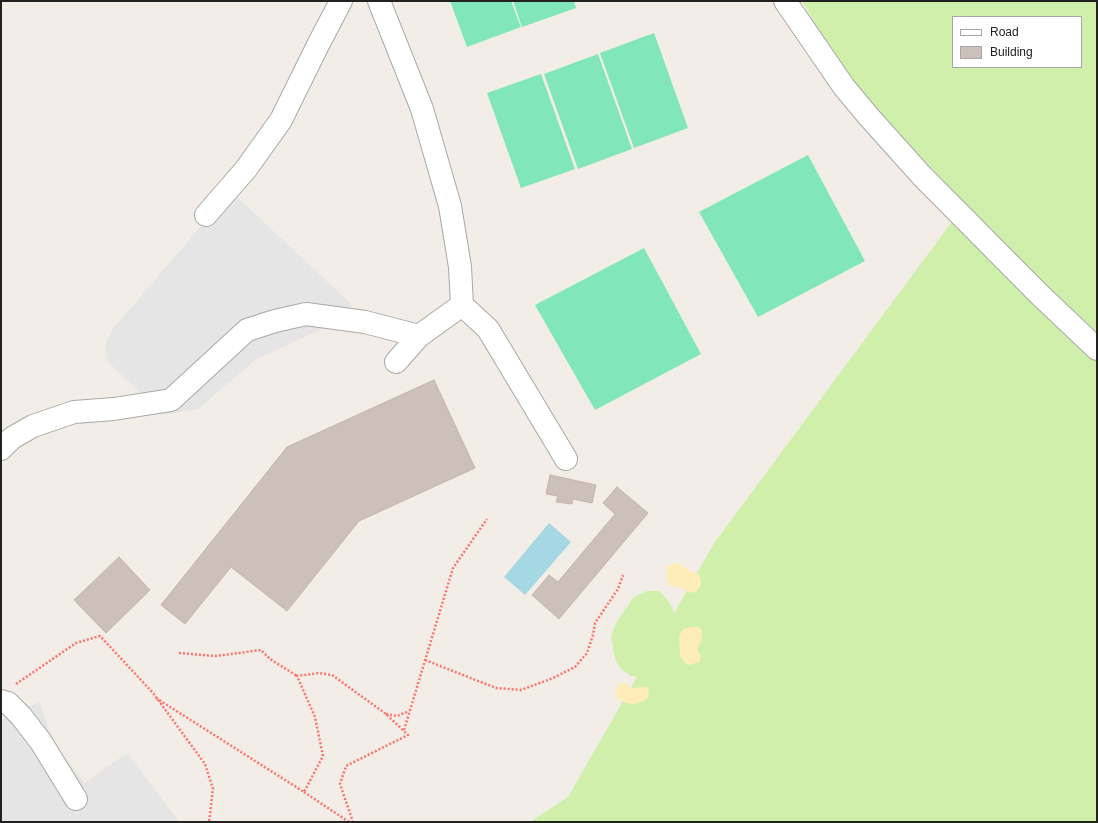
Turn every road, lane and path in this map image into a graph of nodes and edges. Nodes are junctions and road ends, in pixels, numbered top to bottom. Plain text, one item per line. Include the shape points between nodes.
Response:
1 (342, 1) edge
2 (379, 1) edge
3 (785, 1) edge
4 (206, 215) dead end
5 (462, 305) junction
6 (419, 336) junction
7 (1097, 349) edge
8 (396, 362) dead end
9 (1, 449) edge
10 (566, 459) dead end
11 (487, 519) dead end
12 (622, 575) dead end
13 (179, 653) dead end
14 (425, 660) junction
15 (297, 676) junction
16 (6, 695) edge
17 (156, 698) junction
18 (410, 711) junction
19 (386, 714) junction
20 (404, 730) junction
21 (304, 792) junction
22 (76, 799) dead end
23 (209, 822) edge
24 (349, 822) edge
25 (353, 822) edge

1 - 4 lane via 281,120 246,169
2 - 5 lane via 422,109 449,200 456,237
3 - 7 lane via 844,87 869,117 922,176
5 - 6 lane
5 - 10 lane via 488,329
6 - 8 lane
6 - 9 lane via 365,322 306,314 275,321 247,330 171,400 74,412 33,426 12,438
11 - 14 path via 453,568
12 - 14 path via 618,589 595,623 587,653 575,667 553,678 521,690 496,688
13 - 15 path via 215,656 261,650 270,659
14 - 18 path
15 - 19 path via 320,673 332,675
15 - 21 path via 315,717 323,756
16 - 17 path via 22,679 76,643 100,636
16 - 22 lane via 8,703 41,742
17 - 21 path
17 - 23 path via 205,764 213,789
18 - 19 path via 397,716
18 - 20 path
19 - 20 path
20 - 25 path via 408,735 346,766 340,784
21 - 24 path

